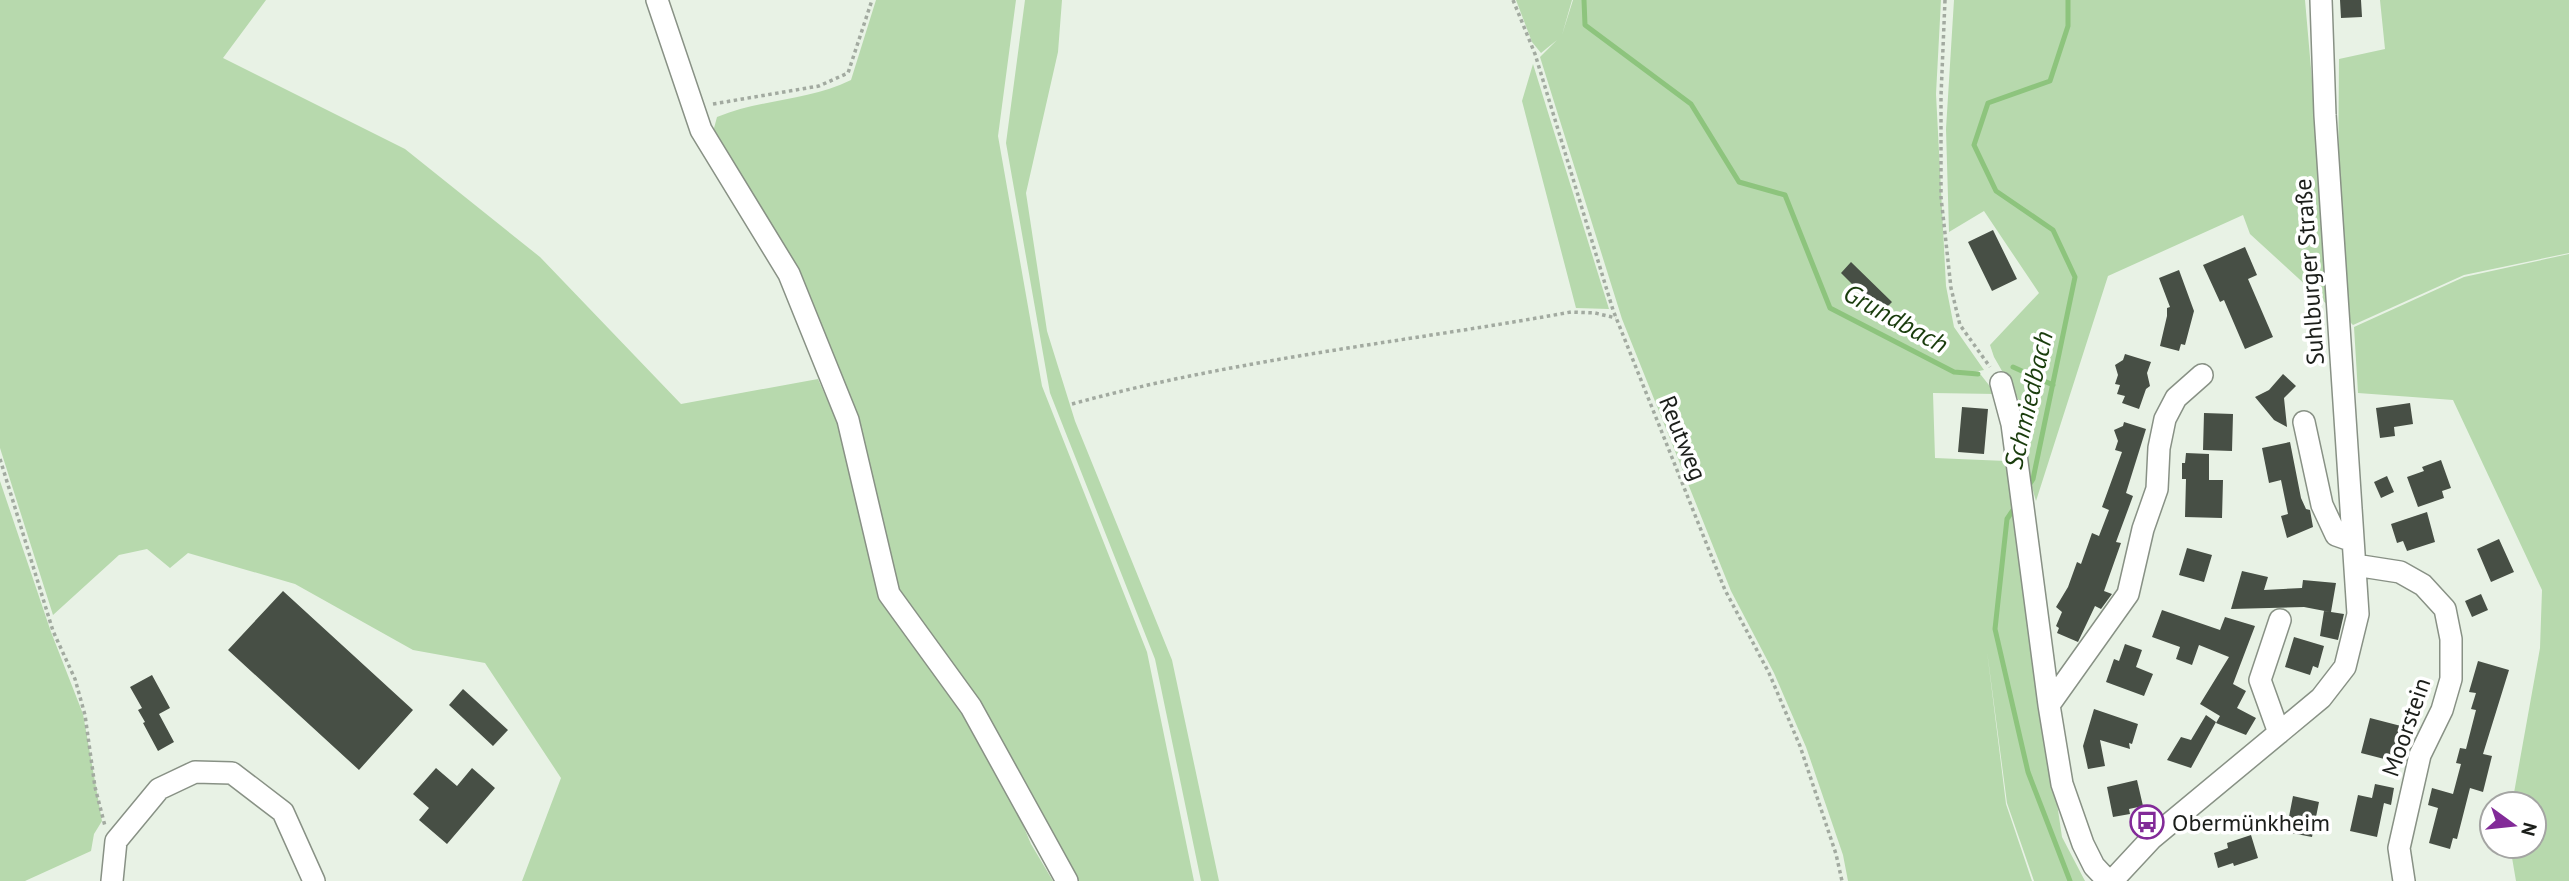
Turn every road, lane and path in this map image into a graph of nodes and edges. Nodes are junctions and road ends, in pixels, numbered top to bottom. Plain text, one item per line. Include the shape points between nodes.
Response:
1 (657, 0) edge
2 (873, 0) edge
3 (1513, 0) edge
4 (1945, 0) edge
5 (2321, 0) edge
6 (694, 108) junction
7 (1616, 318) junction
8 (2202, 375) dead end
9 (2001, 383) joint
10 (1072, 404) dead end
11 (2304, 422) dead end
12 (0, 459) edge
13 (2353, 541) junction
14 (2355, 565) junction
15 (2280, 620) dead end
16 (2049, 705) junction
17 (2279, 733) junction
18 (116, 841) junction
19 (112, 881) edge
20 (314, 881) edge
21 (1067, 881) edge
22 (1842, 881) edge
23 (2110, 881) edge
24 (2404, 881) edge

1 - 6 street
2 - 6 path via 848,73 819,86
3 - 7 path, Reutweg via 1535,54
4 - 9 path via 1941,198 1951,288 1959,324
5 - 13 street, Suhlburger Straße
6 - 21 street via 701,130 789,274 848,420 889,594 971,707
7 - 10 path via 1572,312 1223,371
7 - 22 path, Reutweg via 1725,590 1769,673 1800,746
8 - 16 street via 2176,398 2165,419 2158,447 2157,489 2128,594
9 - 16 street via 2012,424
11 - 13 street via 2322,505 2336,535
12 - 18 path via 52,631 75,679 108,836
13 - 14 street, Suhlburger Straße
14 - 17 street, Suhlburger Straße via 2358,614 2345,667 2321,698
14 - 24 street, Moorstein via 2400,572 2423,585 2445,609 2451,639 2451,679 2420,755 2399,848
15 - 17 street via 2260,680
16 - 23 street via 2062,784 2082,844 2094,866
17 - 23 street, Suhlburger Straße via 2151,839
18 - 19 street
18 - 20 street via 159,789 195,772 232,773 283,812

